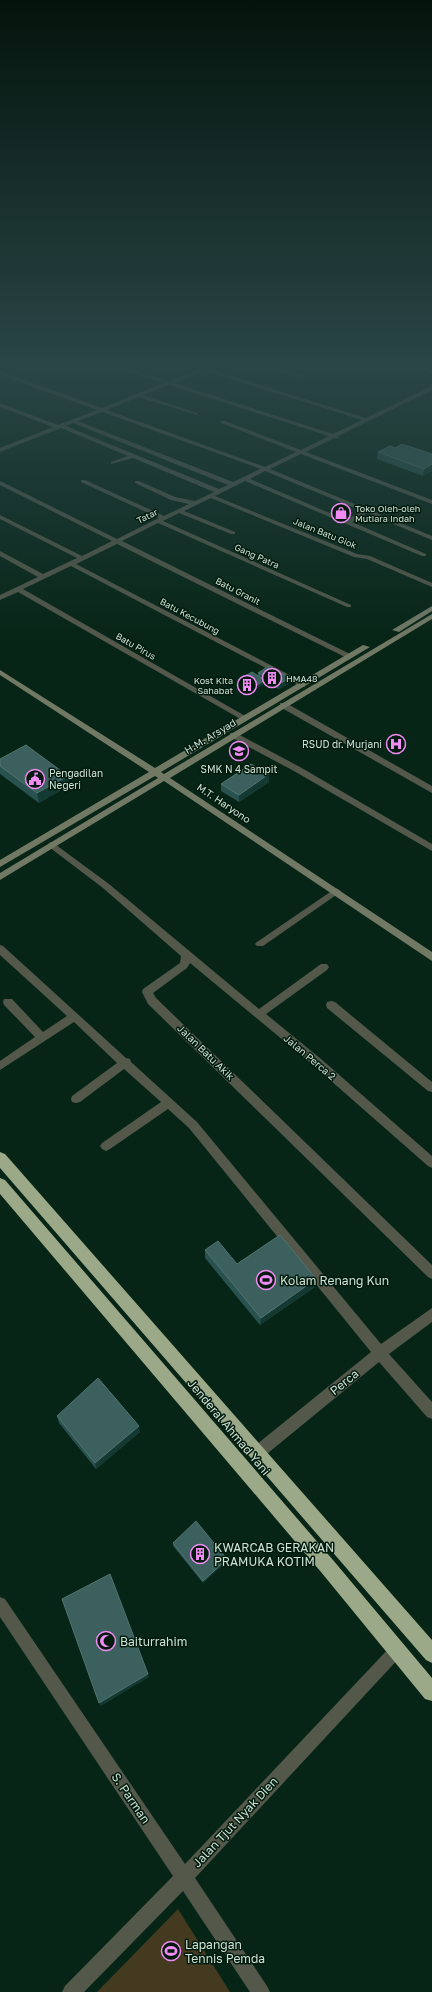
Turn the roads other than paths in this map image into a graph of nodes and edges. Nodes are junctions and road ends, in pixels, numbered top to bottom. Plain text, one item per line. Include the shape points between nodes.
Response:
1 (133, 456) joint
2 (160, 456) edge
3 (231, 456) edge
4 (294, 456) edge
5 (316, 456) edge
6 (114, 463) dead end
7 (267, 469) junction
8 (245, 480) junction
9 (83, 481) dead end
10 (137, 482) dead end
11 (0, 483) edge
12 (234, 485) junction
13 (220, 492) junction
14 (211, 496) junction
15 (432, 502) edge
16 (196, 503) junction
17 (178, 511) junction
18 (367, 511) junction
19 (0, 517) edge
20 (161, 520) junction
21 (347, 522) junction
22 (233, 533) dead end
23 (432, 538) edge
24 (118, 541) junction
25 (0, 553) edge
26 (424, 555) dead end
27 (81, 558) junction
28 (70, 564) junction
29 (43, 577) junction
30 (432, 585) edge
31 (18, 590) junction
32 (0, 598) edge
33 (349, 606) dead end
34 (432, 608) edge
35 (432, 616) edge
36 (349, 657) junction
37 (0, 672) edge
38 (302, 685) junction
39 (283, 705) junction
40 (244, 720) junction
41 (233, 735) junction
42 (155, 772) junction
43 (164, 777) junction
44 (432, 790) edge
45 (52, 845) junction
46 (432, 848) edge
47 (23, 851) junction
48 (32, 858) junction
49 (0, 864) edge
50 (0, 877) edge
51 (336, 891) junction
52 (260, 944) dead end
53 (0, 949) edge
54 (186, 954) junction
55 (432, 957) edge
56 (324, 966) dead end
57 (8, 1002) dead end
58 (331, 1005) dead end
59 (259, 1014) junction
60 (75, 1016) junction
61 (42, 1038) junction
62 (126, 1062) junction
63 (0, 1066) edge
64 (432, 1088) edge
65 (76, 1099) dead end
66 (169, 1102) junction
67 (106, 1146) dead end
68 (0, 1158) edge
69 (432, 1163) edge
70 (0, 1184) edge
71 (432, 1273) edge
72 (432, 1314) edge
73 (140, 1318) junction
74 (126, 1330) junction
75 (380, 1352) junction
76 (432, 1412) edge
77 (258, 1453) junction
78 (0, 1604) edge
79 (397, 1650) junction
80 (432, 1654) edge
81 (432, 1692) edge
82 (185, 1876) junction
83 (71, 1992) edge
84 (261, 1992) edge

1 - 6 street
1 - 13 street
2 - 12 street
3 - 7 street
4 - 7 street, Tatar
5 - 15 street
7 - 8 street, Tatar
7 - 18 street
8 - 12 street, Tatar
8 - 21 street
9 - 20 street, Gang Patra
10 - 16 street via 173,499
11 - 24 street, Batu Granit
12 - 13 street, Tatar
13 - 14 street, Tatar
14 - 16 street, Tatar
14 - 30 street, Jalan Batu Giok via 356,556 368,557
16 - 17 street, Tatar
17 - 20 street, Tatar
17 - 22 street
18 - 21 street
18 - 23 street
19 - 27 street
20 - 24 street, Tatar
20 - 33 street, Gang Patra
21 - 26 street
24 - 27 street, Tatar
24 - 36 street, Batu Granit
25 - 29 street
27 - 28 street, Tatar
28 - 29 street, Tatar
28 - 38 street, Batu Kecubung
29 - 31 street, Tatar
31 - 32 street, Tatar
31 - 40 street, Batu Pirus
34 - 36 street, H.M. Arsyad
35 - 39 street, H.M. Arsyad
36 - 38 street, H.M. Arsyad
37 - 42 street, M.T. Haryono
38 - 40 street, H.M. Arsyad
39 - 41 street, H.M. Arsyad
39 - 44 street
40 - 42 street, H.M. Arsyad
41 - 43 street, H.M. Arsyad
41 - 46 street via 297,769
42 - 43 street, M.T. Haryono
42 - 47 street, H.M. Arsyad
43 - 45 street, H.M. Arsyad
43 - 51 street, M.T. Haryono
45 - 48 street, H.M. Arsyad
45 - 54 street via 106,886
47 - 48 street
47 - 49 street, H.M. Arsyad
48 - 50 street, H.M. Arsyad
51 - 52 street
51 - 55 street, M.T. Haryono
53 - 60 street
54 - 59 street, Jalan Perca 2
54 - 71 street, Jalan Batu Akik via 184,965 150,989 148,995
56 - 59 street
57 - 61 street
58 - 64 street
59 - 69 street, Jalan Perca 2
60 - 61 street
60 - 62 street
61 - 63 street
62 - 65 street
62 - 66 street
66 - 67 street
66 - 75 street via 193,1125
68 - 73 highway, Jenderal Ahmad Yani
70 - 74 highway, Jenderal Ahmad Yani
72 - 75 street, Perca
73 - 74 highway
73 - 77 highway, Jenderal Ahmad Yani
74 - 79 highway, Jenderal Ahmad Yani
75 - 76 street
75 - 77 street, Perca
77 - 80 highway, Jenderal Ahmad Yani
78 - 82 street, S. Parman
79 - 81 highway, Jenderal Ahmad Yani
79 - 82 street, Jalan Tjut Nyak Dien
82 - 83 street, Jalan Tjut Nyak Dien
82 - 84 street, S. Parman

